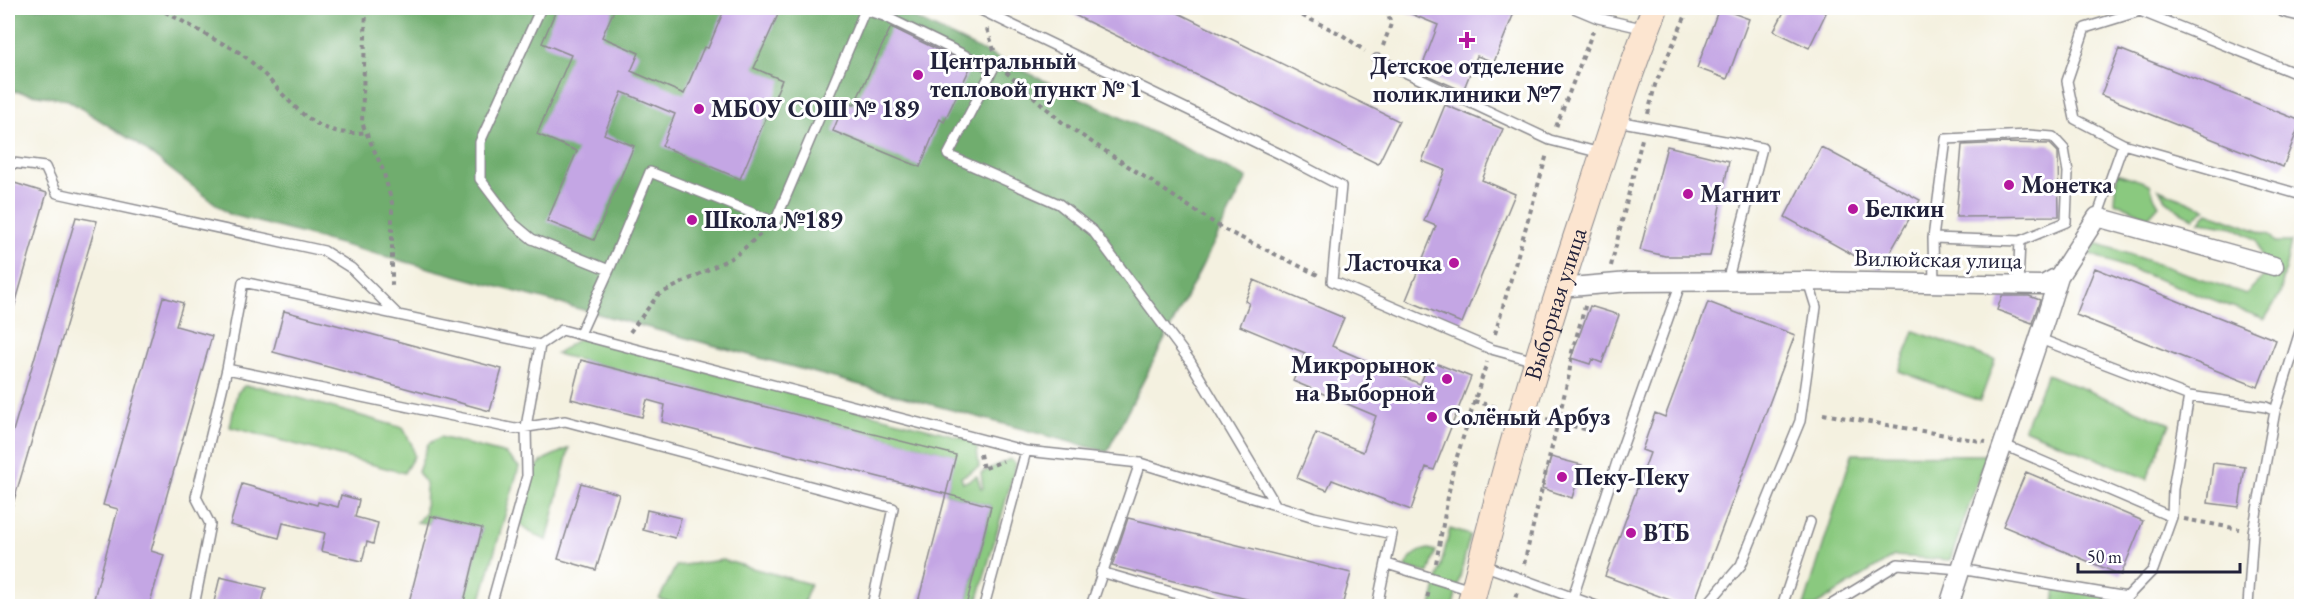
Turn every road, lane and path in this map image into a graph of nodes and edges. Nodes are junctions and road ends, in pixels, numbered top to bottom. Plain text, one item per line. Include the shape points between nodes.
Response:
1 (157, 8) edge
2 (366, 8) edge
3 (541, 8) edge
4 (1286, 8) edge
5 (1386, 8) edge
6 (1574, 8) edge
7 (1689, 8) edge
8 (2285, 8) edge
9 (862, 9) edge
10 (981, 9) edge
11 (2301, 12) edge
12 (1598, 18) junction
13 (1651, 18) edge
14 (995, 54) dead end
15 (1377, 59) junction
16 (999, 65) dead end
17 (2301, 76) edge
18 (1615, 121) junction
19 (1645, 127) junction
20 (367, 132) junction
21 (1551, 140) junction
22 (2122, 144) junction
23 (1603, 154) junction
24 (8, 167) edge
25 (2301, 195) edge
26 (2097, 217) junction
27 (775, 222) junction
28 (1933, 238) junction
29 (2020, 241) junction
30 (2274, 266) dead end
31 (609, 270) junction
32 (2059, 276) junction
33 (1332, 281) junction
34 (1808, 281) junction
35 (1681, 282) junction
36 (1727, 282) junction
37 (1934, 283) junction
38 (1599, 285) junction
39 (2018, 285) junction
40 (1559, 288) junction
41 (394, 311) junction
42 (2301, 325) edge
43 (580, 334) junction
44 (2040, 339) junction
45 (540, 345) junction
46 (620, 345) junction
47 (1537, 362) junction
48 (227, 369) junction
49 (2189, 396) junction
50 (1474, 401) dead end
51 (1501, 408) dead end
52 (2275, 411) junction
53 (1823, 414) dead end
54 (1546, 419) dead end
55 (1557, 422) junction
56 (526, 428) junction
57 (1592, 431) dead end
58 (2004, 445) junction
59 (1026, 451) junction
60 (1140, 463) junction
61 (1275, 504) junction
62 (2172, 517) junction
63 (1810, 522) dead end
64 (2253, 532) junction
65 (1387, 564) junction
66 (1480, 564) junction
67 (1960, 569) junction
68 (1101, 572) junction
69 (1520, 578) junction
70 (1573, 597) junction
71 (1472, 599) edge
72 (194, 606) edge
73 (491, 606) edge
74 (872, 606) edge
75 (984, 606) edge
76 (1091, 606) edge
77 (1219, 606) edge
78 (1377, 606) edge
79 (1514, 606) edge
80 (1596, 606) edge
81 (1706, 606) edge
82 (1782, 606) edge
83 (1829, 606) edge
84 (1949, 606) edge
85 (2248, 606) edge

1 - 20 path via 237,51 323,129 352,135
2 - 20 path via 362,123
3 - 31 lane via 480,142 480,179 514,224 532,239
4 - 15 path via 1341,34
5 - 15 path via 1391,24
6 - 12 lane
7 - 19 path via 1655,85
8 - 11 street
9 - 27 lane
9 - 61 lane via 993,69 948,155 1059,204 1093,231 1190,361
10 - 14 path
10 - 33 lane via 1341,186
12 - 13 lane
12 - 21 path
13 - 18 main road, Выборная улица
15 - 21 lane
16 - 33 path via 1063,123 1223,229
17 - 22 lane via 2140,10 2085,28 2067,81 2075,119
18 - 19 lane
18 - 23 main road, Выборная улица
19 - 36 lane via 1762,148
19 - 38 path
20 - 41 path via 392,203
21 - 23 lane
22 - 25 lane
22 - 26 lane
23 - 40 main road, Выборная улица
24 - 41 lane via 45,167 57,193 324,251 351,268
26 - 30 street
26 - 32 street
27 - 31 lane via 650,172
27 - 46 path via 735,256 658,296
28 - 29 lane
28 - 29 lane via 1946,139 2053,137 2064,149 2068,172 2066,222
28 - 37 lane
29 - 39 lane
31 - 43 lane
32 - 39 street, Вилюйская улица via 2043,285
32 - 44 street
33 - 47 lane via 1491,349
34 - 36 street, Вилюйская улица
34 - 37 street, Вилюйская улица
34 - 81 lane via 1816,307 1800,421 1741,565
35 - 36 street, Вилюйская улица
35 - 38 street, Вилюйская улица
35 - 70 lane
37 - 39 street, Вилюйская улица
38 - 40 street, Вилюйская улица
38 - 55 path via 1572,352
40 - 47 main road, Выборная улица
41 - 45 lane
41 - 48 lane via 243,282
42 - 52 lane
43 - 45 lane via 562,330
43 - 46 lane
44 - 49 lane
44 - 58 street
45 - 56 lane
46 - 59 lane
47 - 66 main road, Выборная улица
48 - 56 lane via 514,429
48 - 72 lane via 196,497 210,524
49 - 52 lane
49 - 62 lane
50 - 51 path
52 - 64 lane
53 - 58 path
54 - 55 path
55 - 57 path
55 - 69 path
56 - 73 lane via 527,476
56 - 74 lane via 565,421 893,508
58 - 62 lane
58 - 67 street
59 - 60 lane
59 - 75 lane
60 - 61 lane
60 - 68 lane
61 - 65 lane via 1392,534
62 - 64 path
62 - 67 lane via 2152,570 2127,597
63 - 82 lane
64 - 85 lane
65 - 71 lane
65 - 78 lane
66 - 69 lane
66 - 71 main road, Выборная улица
67 - 83 lane via 1898,564
67 - 84 street
68 - 76 lane
68 - 77 lane
69 - 70 lane
69 - 79 path
70 - 80 lane

